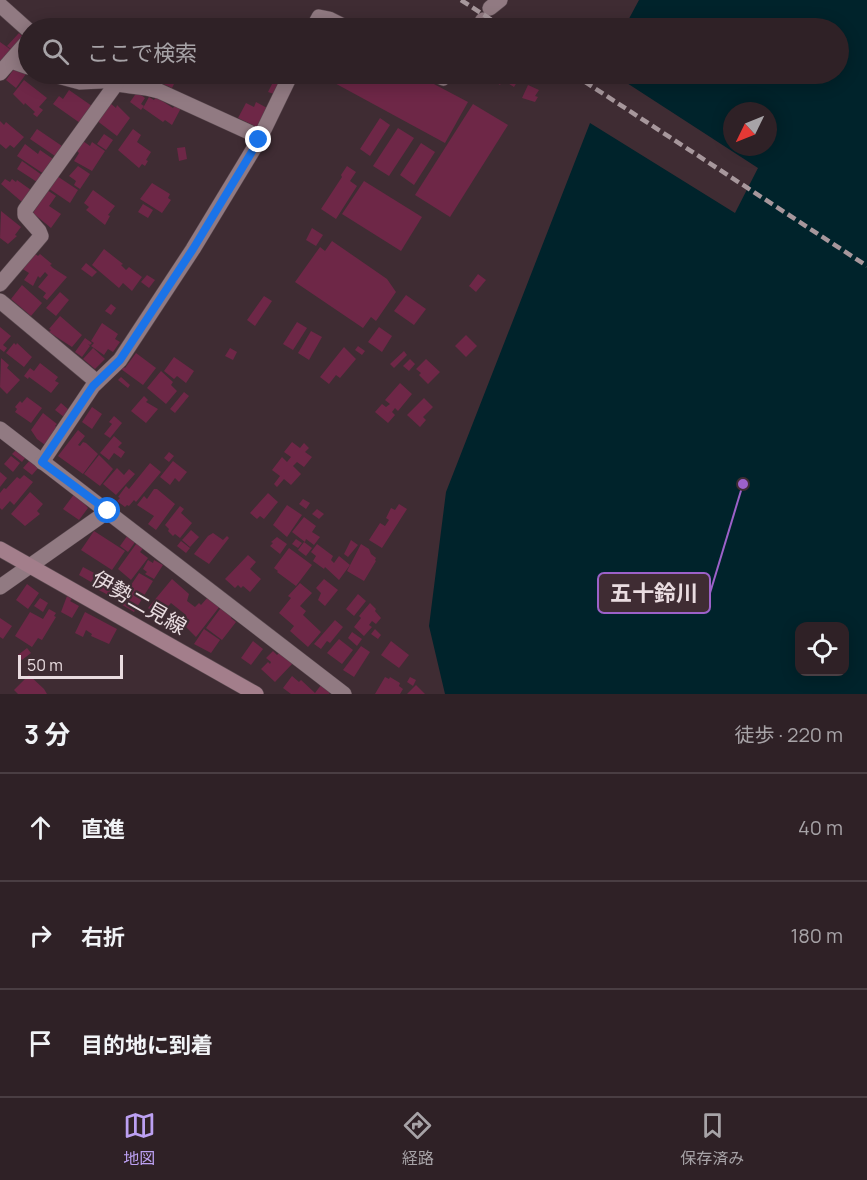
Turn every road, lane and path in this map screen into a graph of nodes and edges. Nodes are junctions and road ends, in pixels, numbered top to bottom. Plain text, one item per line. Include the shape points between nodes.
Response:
1 (0, 5) edge
2 (18, 21) edge
3 (18, 53) edge
4 (11, 61) junction
5 (18, 63) edge
6 (0, 72) edge
7 (100, 84) edge
8 (127, 84) edge
9 (286, 84) edge
10 (260, 136) junction
11 (0, 284) edge
12 (0, 301) edge
13 (97, 382) junction
14 (0, 429) edge
15 (42, 462) junction
16 (108, 511) junction
17 (0, 549) edge
18 (31, 565) junction
19 (0, 587) edge
20 (256, 694) edge
21 (344, 694) edge

1 - 2 street
3 - 4 street
4 - 5 street
4 - 6 street
7 - 11 street via 25,210 41,236
8 - 10 street via 159,92
9 - 10 street
10 - 13 street via 193,249 120,360
12 - 13 street
13 - 15 street
14 - 15 street
15 - 16 street
16 - 18 street
16 - 21 street
17 - 18 main road, 伊勢二見線
18 - 19 street
18 - 20 main road, 伊勢二見線

